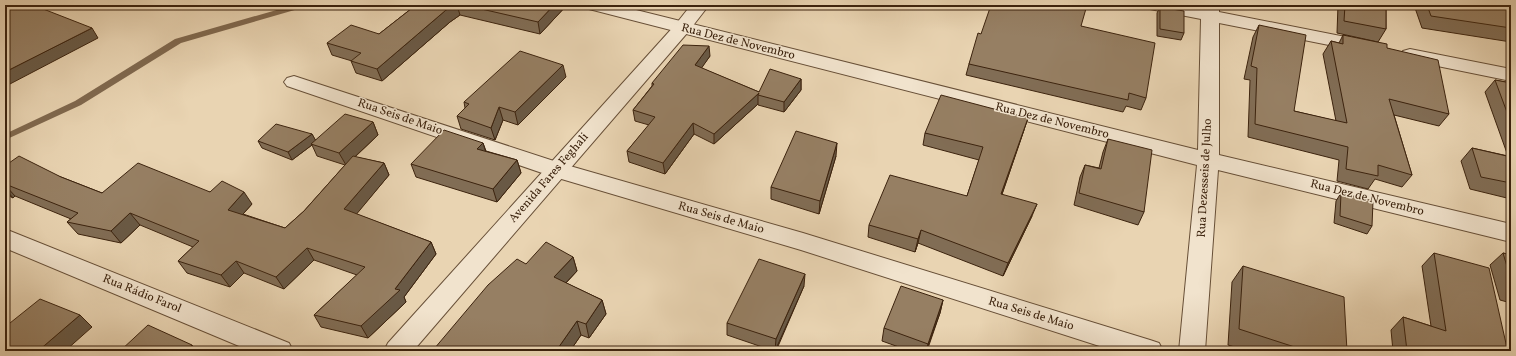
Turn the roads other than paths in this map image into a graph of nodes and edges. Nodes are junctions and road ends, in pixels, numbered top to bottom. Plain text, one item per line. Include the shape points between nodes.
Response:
1 (595, 5) edge
2 (700, 5) edge
3 (1156, 5) edge
4 (1210, 11) edge
5 (682, 28) junction
6 (1511, 75) edge
7 (294, 82) dead end
8 (1208, 160) junction
9 (556, 170) junction
10 (1511, 233) edge
11 (5, 238) edge
12 (280, 351) edge
13 (397, 351) edge
14 (1150, 351) edge
15 (1192, 351) edge

1 - 5 street, Rua Dez de Novembro
2 - 5 street, Avenida Fares Feghali
3 - 4 street
4 - 6 street via 1392,52
4 - 8 street, Rua Dezesseis de Julho
5 - 8 street, Rua Dez de Novembro
5 - 9 street, Avenida Fares Feghali
7 - 9 street, Rua Seis de Maio
8 - 10 street, Rua Dez de Novembro
8 - 15 street, Rua Dezesseis de Julho
9 - 13 street, Avenida Fares Feghali
9 - 14 street, Rua Seis de Maio via 803,242
11 - 12 street, Rua Rádio Farol

